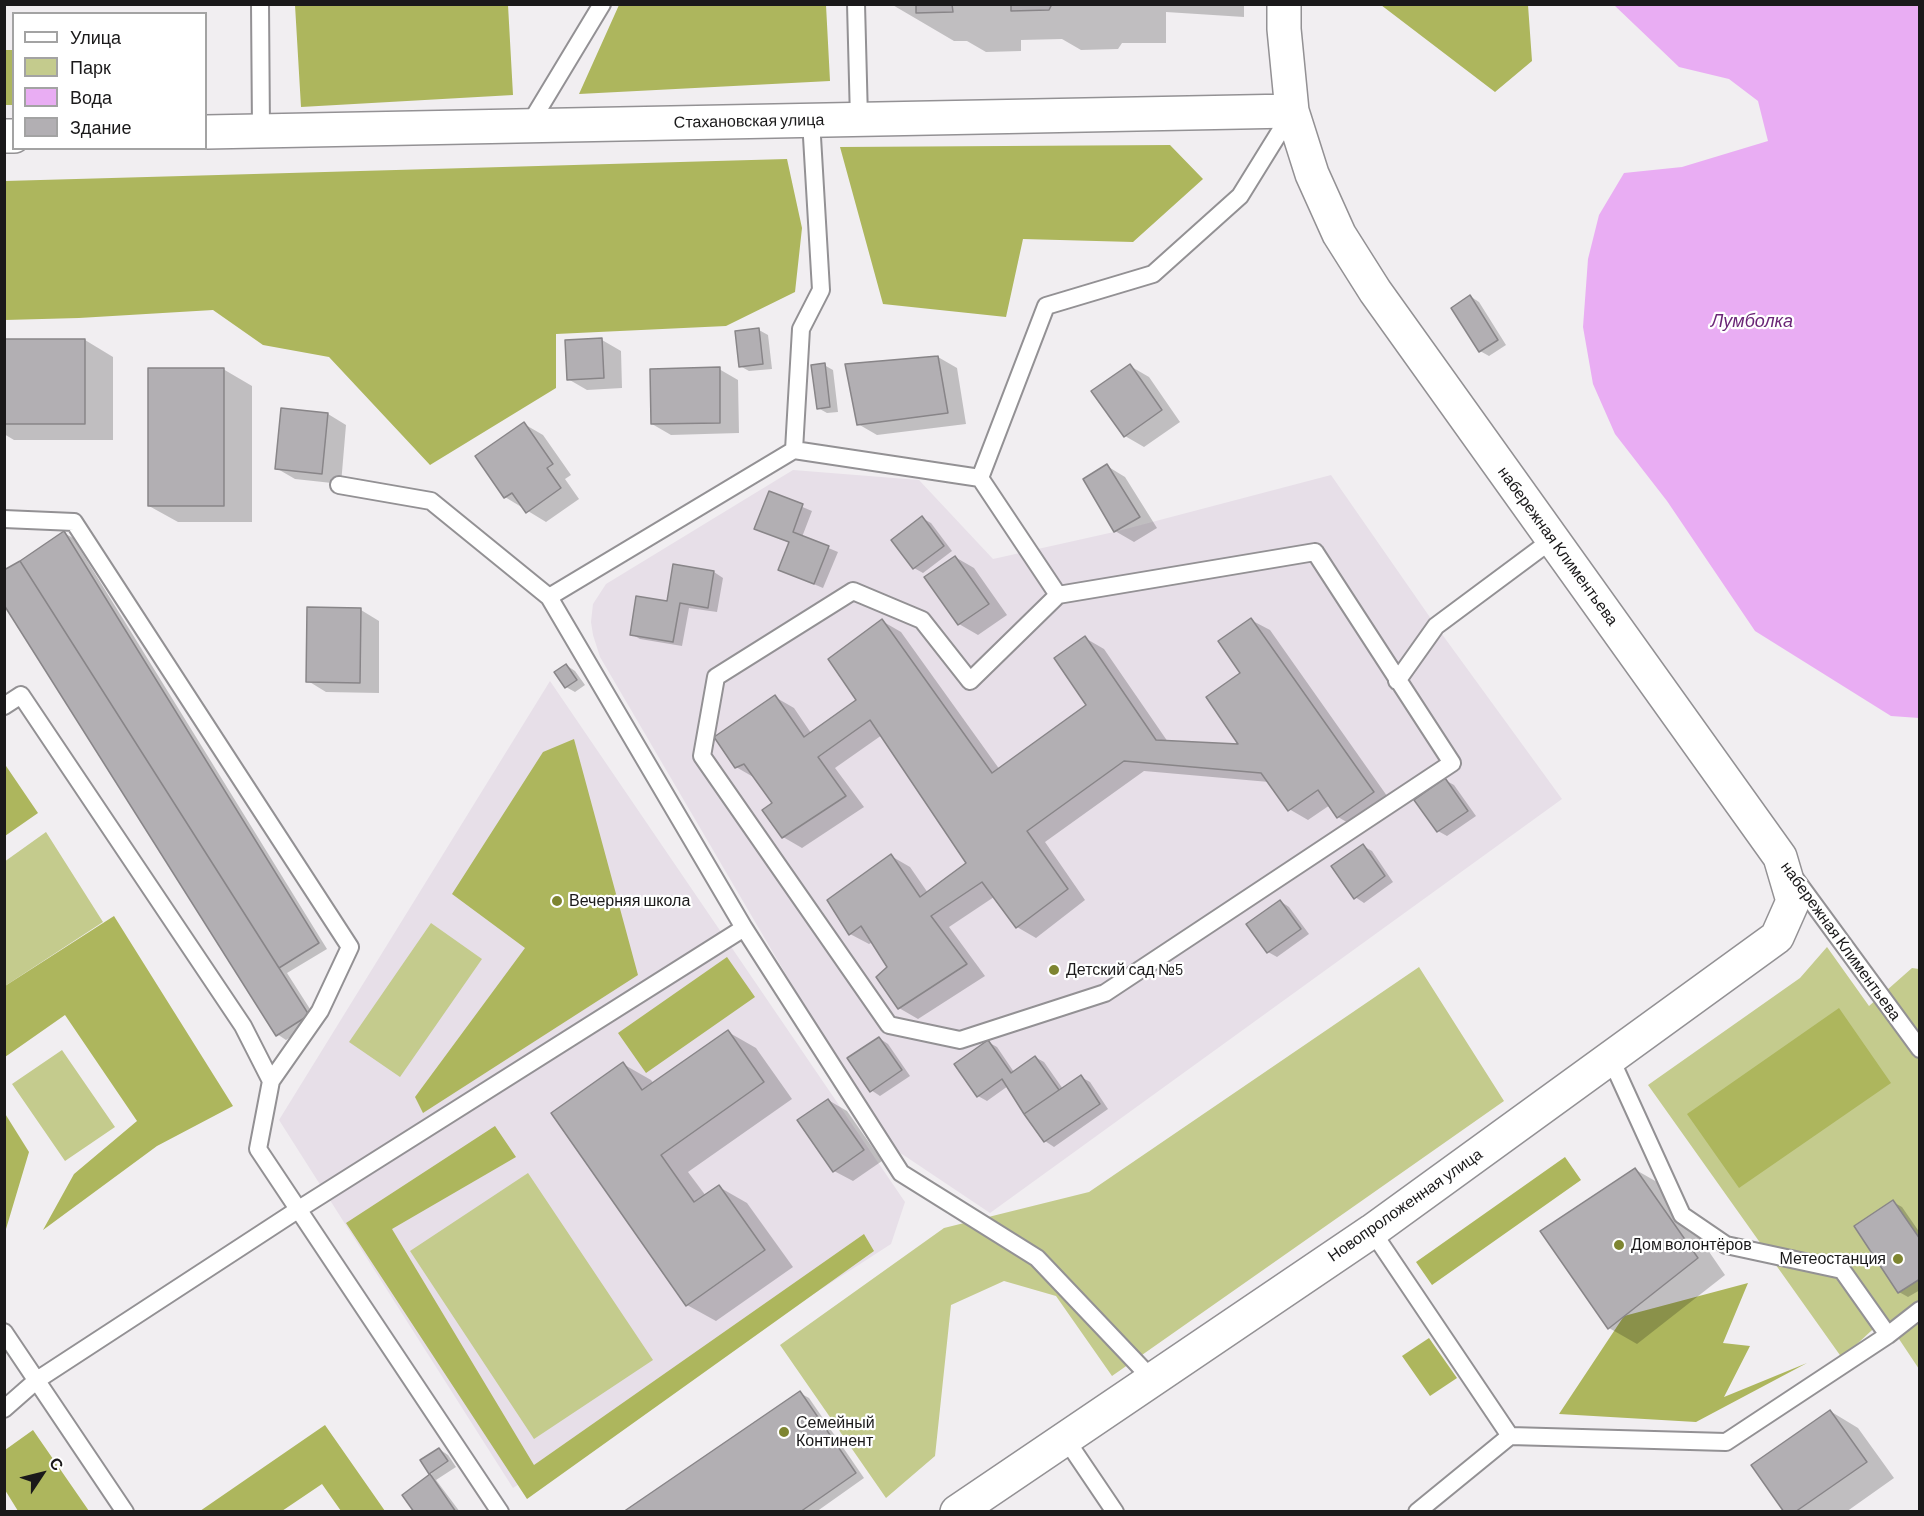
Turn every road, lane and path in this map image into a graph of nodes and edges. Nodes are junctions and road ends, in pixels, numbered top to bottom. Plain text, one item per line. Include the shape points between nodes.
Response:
1 (260, 4) edge
2 (602, 4) edge
3 (856, 4) edge
4 (1284, 4) edge
5 (1292, 111) junction
6 (859, 119) junction
7 (811, 120) junction
8 (529, 125) junction
9 (261, 130) junction
10 (207, 132) edge
11 (794, 450) junction
12 (980, 478) junction
13 (339, 485) dead end
14 (4, 519) edge
15 (1553, 539) junction
16 (1058, 594) junction
17 (549, 597) junction
18 (1397, 681) junction
19 (4, 706) edge
20 (1780, 857) junction
21 (744, 928) junction
22 (1920, 1049) edge
23 (1610, 1057) junction
24 (271, 1081) junction
25 (299, 1209) junction
26 (1372, 1231) junction
27 (1920, 1310) edge
28 (4, 1332) edge
29 (1887, 1335) junction
30 (1152, 1379) junction
31 (37, 1380) junction
32 (4, 1408) edge
33 (1510, 1436) junction
34 (1065, 1438) junction
35 (125, 1512) edge
36 (501, 1512) edge
37 (957, 1512) edge
38 (1115, 1512) edge
39 (1417, 1512) edge

1 - 9 lane
2 - 8 lane
3 - 6 lane
4 - 5 street, набережная Климентьева
5 - 6 street, Стахановская улица
5 - 12 lane via 1240,196 1153,274 1046,306
5 - 15 street, набережная Климентьева via 1312,174 1339,234 1375,291
6 - 7 street, Стахановская улица
7 - 8 street, Стахановская улица
7 - 11 lane via 821,290 801,329
8 - 9 street, Стахановская улица
9 - 10 street, Стахановская улица
11 - 12 lane
11 - 17 lane
12 - 16 lane
13 - 17 lane via 431,501
14 - 24 lane via 74,522 350,947 320,1011
15 - 18 lane via 1436,626
15 - 20 street, набережная Климентьева
16 - 18 lane via 1315,552
16 - 18 lane via 970,681 922,620 853,591 716,677 702,756 889,1025 960,1040 1105,993 1452,763
17 - 21 lane
19 - 24 lane via 21,695 243,1026
20 - 22 lane, набережная Климентьева
20 - 23 street, Новопроложенная улица via 1793,901 1777,937
21 - 25 lane
21 - 30 lane via 901,1173 1037,1258
23 - 26 street, Новопроложенная улица
23 - 29 lane via 1682,1215 1726,1245 1842,1270
24 - 25 lane via 258,1149
25 - 31 lane
25 - 36 lane
26 - 30 street, Новопроложенная улица
26 - 33 lane
27 - 29 lane
28 - 31 lane
29 - 33 lane via 1726,1442
30 - 34 street, Новопроложенная улица
31 - 32 lane
31 - 35 lane
33 - 39 lane
34 - 37 street, Новопроложенная улица
34 - 38 lane

